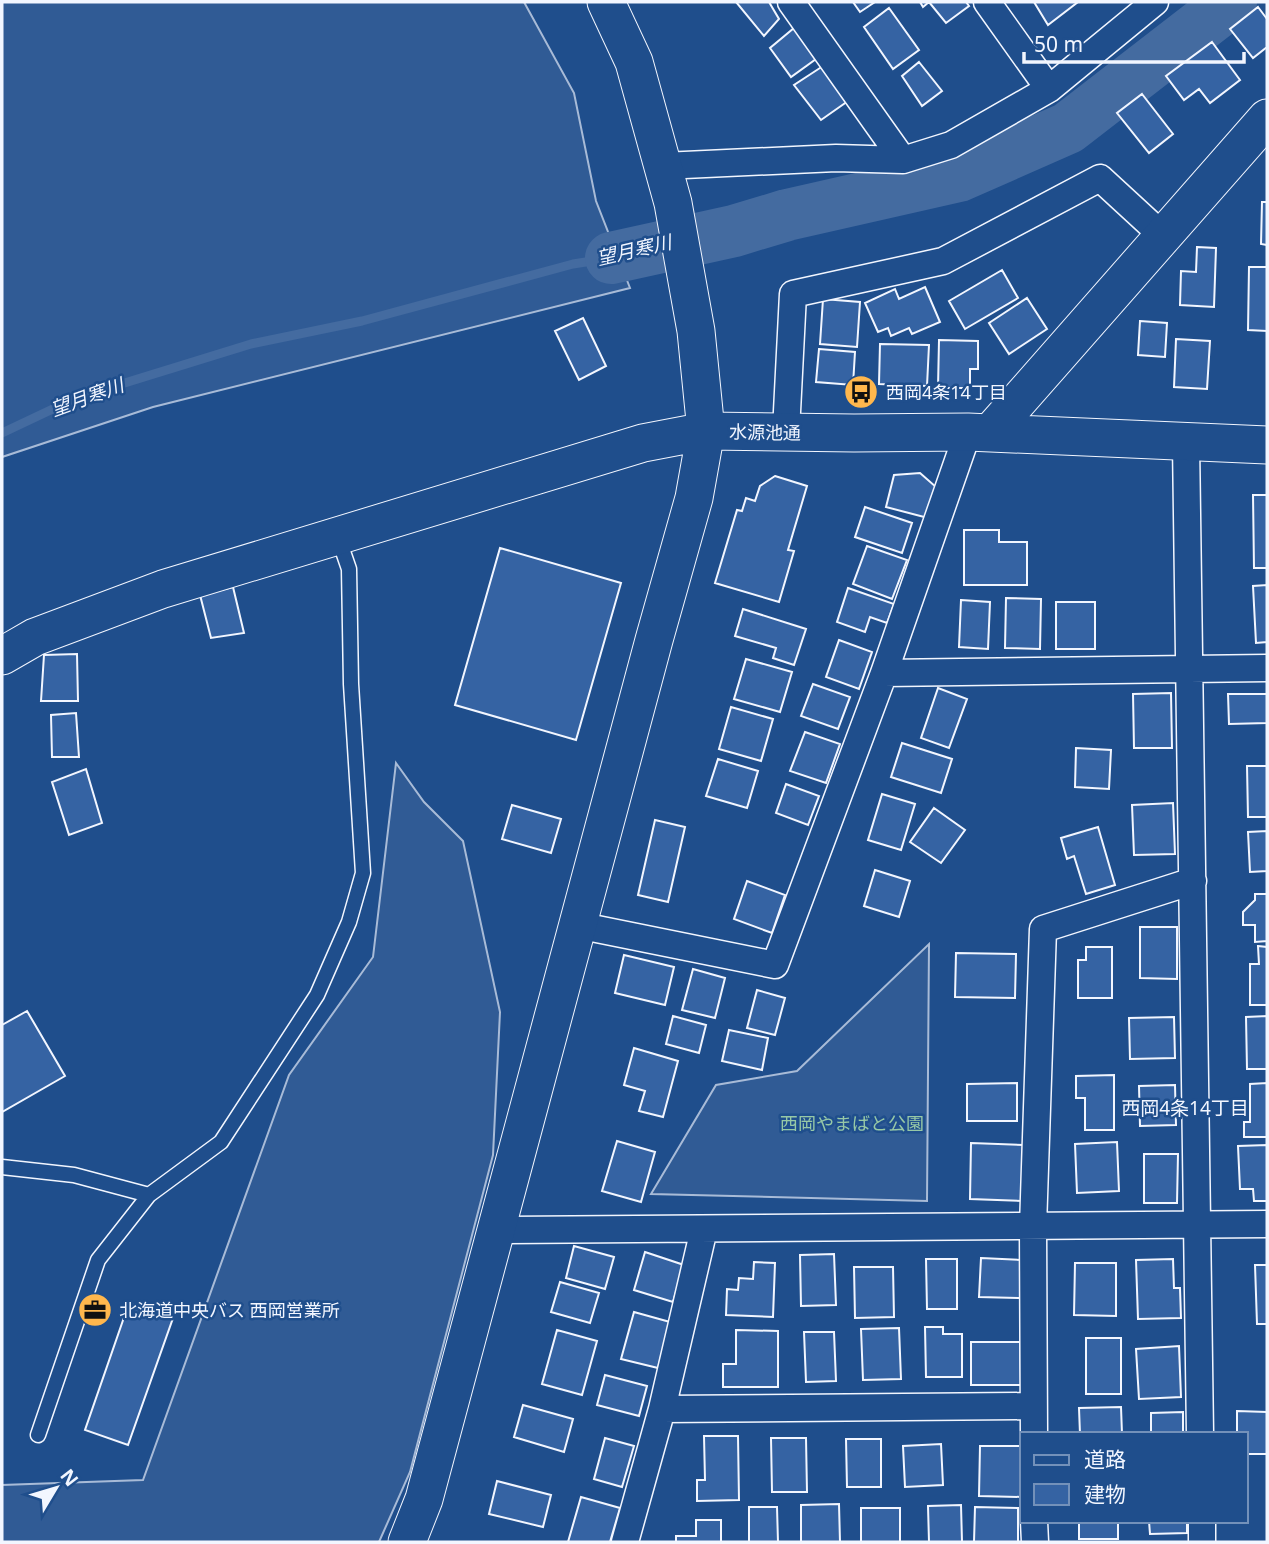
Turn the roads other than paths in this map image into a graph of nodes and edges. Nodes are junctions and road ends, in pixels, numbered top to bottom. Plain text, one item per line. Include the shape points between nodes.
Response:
1 (606, 2) edge
2 (791, 2) edge
3 (987, 2) edge
4 (1154, 2) edge
5 (1049, 89) junction
6 (1267, 118) edge
7 (903, 160) junction
8 (663, 166) junction
9 (1163, 236) junction
10 (706, 431) junction
11 (786, 431) junction
12 (979, 432) junction
13 (1186, 443) junction
14 (1267, 445) edge
15 (338, 536) junction
16 (2, 656) edge
17 (1189, 668) junction
18 (1267, 668) edge
19 (884, 673) junction
20 (1193, 881) junction
21 (577, 925) junction
22 (2, 1167) edge
23 (149, 1195) junction
24 (1267, 1224) edge
25 (1198, 1225) junction
26 (1034, 1227) junction
27 (704, 1229) junction
28 (498, 1230) junction
29 (1033, 1406) junction
30 (662, 1409) junction
31 (1034, 1432) edge
32 (1200, 1432) edge
33 (38, 1435) dead end
34 (1034, 1523) edge
35 (1202, 1523) edge
36 (407, 1542) edge
37 (625, 1542) edge
38 (1035, 1542) edge
39 (1202, 1542) edge

1 - 8 street, 水源池通 via 634,62
2 - 7 street
3 - 5 street
4 - 5 street
5 - 7 street via 951,145
6 - 9 street
7 - 8 street via 836,158
8 - 10 street, 水源池通 via 696,331
9 - 11 street via 1100,178 943,261 793,294
9 - 12 street
10 - 11 street, 水源池通
10 - 15 street via 643,443
10 - 21 street via 694,498
11 - 12 street, 水源池通
12 - 13 street, 水源池通
12 - 19 street
13 - 14 street, 水源池通
13 - 17 street
15 - 16 street via 163,589 35,637
15 - 23 lane via 349,569 360,885 317,995 221,1142
17 - 18 street
17 - 19 street
17 - 20 street
19 - 21 street via 775,965
20 - 25 street
20 - 26 street via 1043,929
21 - 28 street
22 - 23 lane via 74,1175
23 - 33 lane via 98,1260
24 - 25 street
25 - 26 street
25 - 32 street
26 - 27 street
26 - 29 street
27 - 28 street
27 - 30 street
28 - 36 street via 424,1499
29 - 30 street
29 - 31 street
30 - 37 street
34 - 38 street
35 - 39 street

